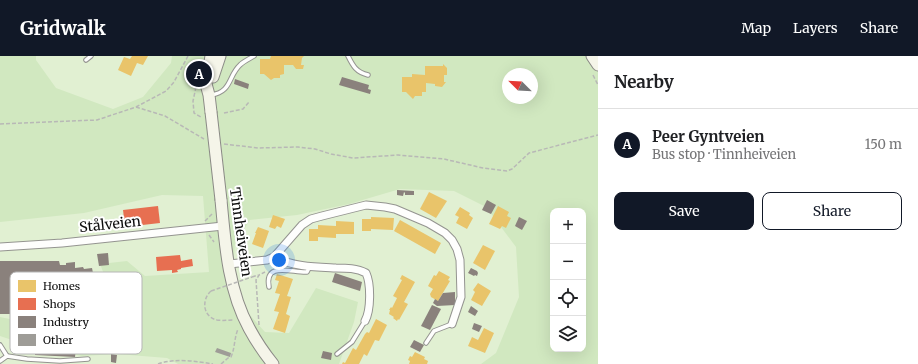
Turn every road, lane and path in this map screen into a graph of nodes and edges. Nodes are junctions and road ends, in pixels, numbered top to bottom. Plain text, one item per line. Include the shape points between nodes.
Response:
1 (91, 56) edge
2 (188, 56) edge
3 (211, 56) edge
4 (220, 56) edge
5 (254, 56) edge
6 (348, 56) edge
7 (592, 56) edge
8 (86, 60) dead end
9 (598, 65) edge
10 (368, 75) dead end
11 (196, 86) dead end
12 (210, 95) junction
13 (249, 102) dead end
14 (136, 107) junction
15 (224, 113) dead end
16 (207, 114) junction
17 (0, 124) edge
18 (598, 135) edge
19 (210, 141) dead end
20 (217, 142) dead end
21 (223, 226) junction
22 (0, 247) edge
23 (274, 257) junction
24 (229, 264) junction
25 (310, 266) junction
26 (275, 270) junction
27 (259, 275) junction
28 (269, 287) dead end
29 (234, 320) dead end
30 (365, 321) joint
31 (452, 324) joint
32 (260, 326) dead end
33 (238, 328) dead end
34 (426, 343) dead end
35 (0, 345) edge
36 (337, 354) dead end
37 (7, 356) junction
38 (88, 359) dead end
39 (0, 361) edge
40 (158, 364) edge
41 (213, 364) edge
42 (221, 364) edge
43 (273, 364) edge

1 - 8 lane
2 - 14 path via 166,91
3 - 12 street, Tinnheiveien via 206,84
4 - 12 street, Tinnheiveien
5 - 12 lane via 240,65 224,90
6 - 10 lane via 355,69
7 - 9 street
11 - 16 path via 194,113
12 - 16 street, Tinnheiveien
13 - 15 path via 243,109
14 - 17 path via 97,120
14 - 19 path via 165,116 202,139
16 - 21 street, Tinnheiveien, bridge
18 - 20 path via 529,153 507,171 444,159 398,155 353,158 298,147 258,148
21 - 22 street, Stålveien
21 - 24 street, Tinnheiveien
23 - 24 street
23 - 25 street
23 - 31 street via 302,225 311,219 366,205 406,213 445,233 457,249 460,260 461,297
24 - 43 street, Tinnheiveien via 243,316
25 - 26 lane via 307,272
25 - 30 street via 353,268 366,273 369,300 368,316
26 - 27 path
26 - 28 lane via 268,277
27 - 29 path, bridge via 211,292 205,299 208,313 217,320
27 - 32 path via 256,287
30 - 36 lane via 352,342
31 - 34 lane via 434,331
33 - 42 path via 231,357
35 - 37 lane
37 - 38 lane via 60,361
37 - 39 lane
40 - 41 path via 167,361

